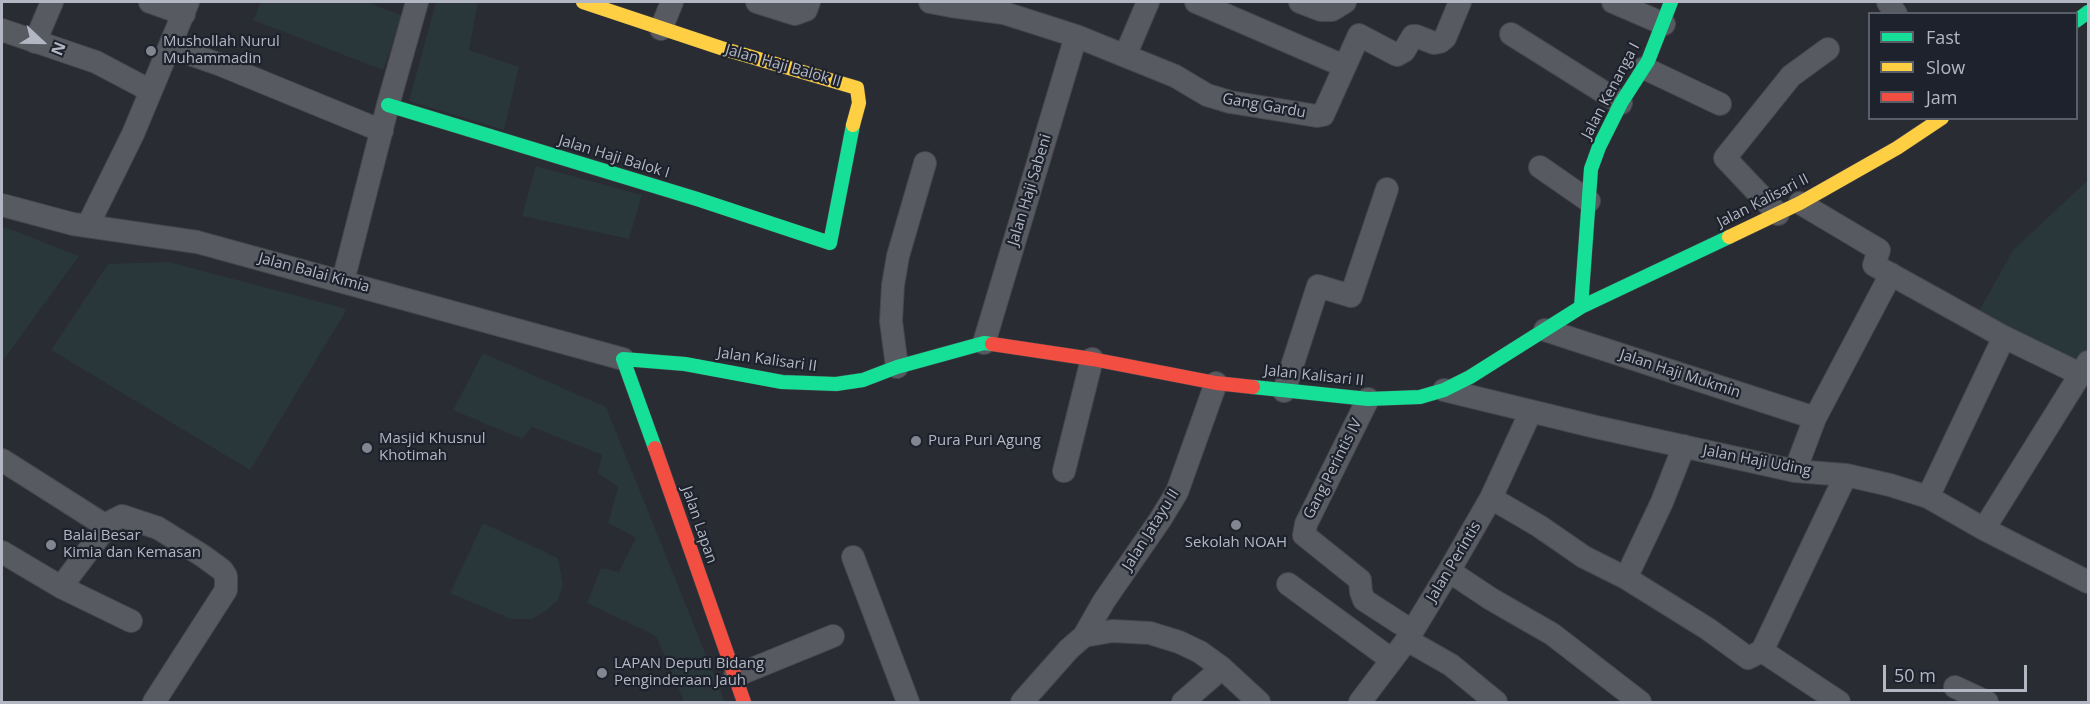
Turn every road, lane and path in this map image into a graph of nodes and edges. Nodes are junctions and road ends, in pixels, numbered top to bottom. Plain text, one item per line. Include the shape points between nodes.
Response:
1 (52, 2) edge
2 (150, 2) edge
3 (417, 2) edge
4 (583, 2) edge
5 (672, 2) edge
6 (757, 2) edge
7 (809, 2) edge
8 (1148, 2) edge
9 (1196, 2) edge
10 (1300, 2) edge
11 (1345, 2) edge
12 (1460, 2) edge
13 (1613, 2) edge
14 (1671, 2) edge
15 (944, 3) edge
16 (1006, 7) edge
17 (186, 8) edge
18 (1664, 24) junction
19 (661, 28) junction
20 (2, 30) edge
21 (1511, 34) dead end
22 (1076, 36) junction
23 (35, 42) junction
24 (170, 47) junction
25 (1828, 49) dead end
26 (1125, 56) junction
27 (1344, 66) junction
28 (1644, 68) junction
29 (151, 91) junction
30 (1622, 103) junction
31 (1720, 104) dead end
32 (388, 105) junction
33 (1939, 120) edge
34 (382, 130) junction
35 (926, 164) dead end
36 (1540, 167) dead end
37 (1387, 189) dead end
38 (1588, 201) junction
39 (1800, 203) junction
40 (2, 205) edge
41 (1778, 214) junction
42 (88, 225) junction
43 (830, 243) joint
44 (1891, 274) junction
45 (343, 281) junction
46 (1581, 307) junction
47 (1545, 330) junction
48 (2004, 337) junction
49 (984, 343) junction
50 (623, 359) junction
51 (1092, 359) junction
52 (897, 367) junction
53 (2084, 368) edge
54 (1216, 383) junction
55 (1444, 390) junction
56 (1284, 392) junction
57 (1368, 399) junction
58 (1532, 411) junction
59 (1815, 418) junction
60 (1684, 446) junction
61 (2, 460) edge
62 (1064, 471) dead end
63 (1795, 471) junction
64 (1846, 475) junction
65 (1928, 497) junction
66 (1491, 498) junction
67 (106, 526) junction
68 (1984, 529) junction
69 (2, 552) edge
70 (853, 557) dead end
71 (1449, 571) junction
72 (1626, 578) junction
73 (2088, 582) edge
74 (1288, 585) dead end
75 (61, 587) junction
76 (131, 621) dead end
77 (1410, 635) junction
78 (833, 636) dead end
79 (1084, 636) junction
80 (1762, 651) junction
81 (1392, 660) junction
82 (1222, 668) junction
83 (735, 676) junction
84 (1954, 687) dead end
85 (1630, 699) edge
86 (1830, 700) edge
87 (154, 702) edge
88 (744, 702) edge
89 (908, 702) edge
90 (1022, 702) edge
91 (1183, 702) edge
92 (1259, 702) edge
93 (1360, 702) edge
94 (1496, 702) edge
95 (1987, 702) edge

1 - 23 street
2 - 17 street
3 - 32 street
4 - 19 street, Jalan Haji Balok II
5 - 19 street
6 - 7 street via 795,14 806,10
8 - 26 street
9 - 27 street
10 - 11 street via 1332,10
12 - 27 street, Gang Gardu via 1440,42 1413,36 1397,56 1359,34
13 - 18 street
14 - 18 street, Jalan Kenanga I
15 - 16 street
16 - 22 street
17 - 24 street
18 - 28 street, Jalan Kenanga I
19 - 43 street, Jalan Haji Balok II via 857,88 859,103
20 - 23 street
21 - 30 street
22 - 26 street
22 - 49 street, Jalan Haji Sabeni
23 - 29 street via 96,62
24 - 29 street
24 - 34 street
25 - 41 street via 1791,76 1725,158
26 - 27 street, Gang Gardu via 1175,76 1207,95 1317,116 1323,115
28 - 30 street, Jalan Kenanga I
28 - 31 street
29 - 42 street
30 - 38 street, Jalan Kenanga I via 1591,169
32 - 34 street
32 - 43 street, Jalan Haji Balok I
33 - 39 street, Jalan Kalisari II
34 - 45 street
35 - 52 street via 893,285 891,321
36 - 38 street
37 - 56 street via 1351,296 1318,286
38 - 46 street, Jalan Kenanga I
39 - 41 street, Jalan Kalisari II
39 - 44 street via 1879,250 1874,265
40 - 42 street, Jalan Balai Kimia
41 - 46 street, Jalan Kalisari II
42 - 45 street, Jalan Balai Kimia via 197,242
44 - 48 street
44 - 59 street
45 - 50 street, Jalan Balai Kimia
46 - 47 street, Jalan Kalisari II
47 - 55 street, Jalan Kalisari II
47 - 59 street, Jalan Haji Mukmin
48 - 53 street
48 - 65 street
49 - 51 street, Jalan Kalisari II
49 - 52 street, Jalan Kalisari II
50 - 52 street, Jalan Kalisari II via 685,364 810,384 863,380
50 - 83 street, Jalan Lapan
51 - 54 street, Jalan Kalisari II
51 - 62 street
53 - 68 street
54 - 56 street, Jalan Kalisari II
54 - 79 street, Jalan Jatayu II via 1177,492
55 - 57 street, Jalan Kalisari II via 1420,397
55 - 58 street, Jalan Haji Uding
56 - 57 street, Jalan Kalisari II
57 - 77 street, Gang Perintis IV via 1304,535 1360,580 1364,600
58 - 60 street, Jalan Haji Uding
58 - 66 street, Jalan Perintis
59 - 63 street
60 - 63 street, Jalan Haji Uding
60 - 72 street
61 - 67 street
63 - 64 street, Jalan Haji Uding
64 - 65 street, Jalan Haji Uding
64 - 80 street
65 - 68 street, Jalan Haji Uding
66 - 71 street, Jalan Perintis
66 - 72 street via 1584,558
67 - 75 street
67 - 87 street via 122,516 158,528 203,556 226,576 226,590
68 - 73 street, Jalan Haji Uding
69 - 75 street
70 - 89 street
71 - 77 street, Jalan Perintis
71 - 85 street via 1552,634
72 - 80 street via 1748,658
74 - 81 street
75 - 76 street
77 - 81 street, Jalan Perintis
77 - 94 street
78 - 83 street
79 - 82 street via 1112,631 1150,633 1200,652
79 - 90 street
80 - 86 street
81 - 93 street, Jalan Perintis
82 - 91 street
82 - 92 street
83 - 88 street, Jalan Lapan
84 - 95 street

